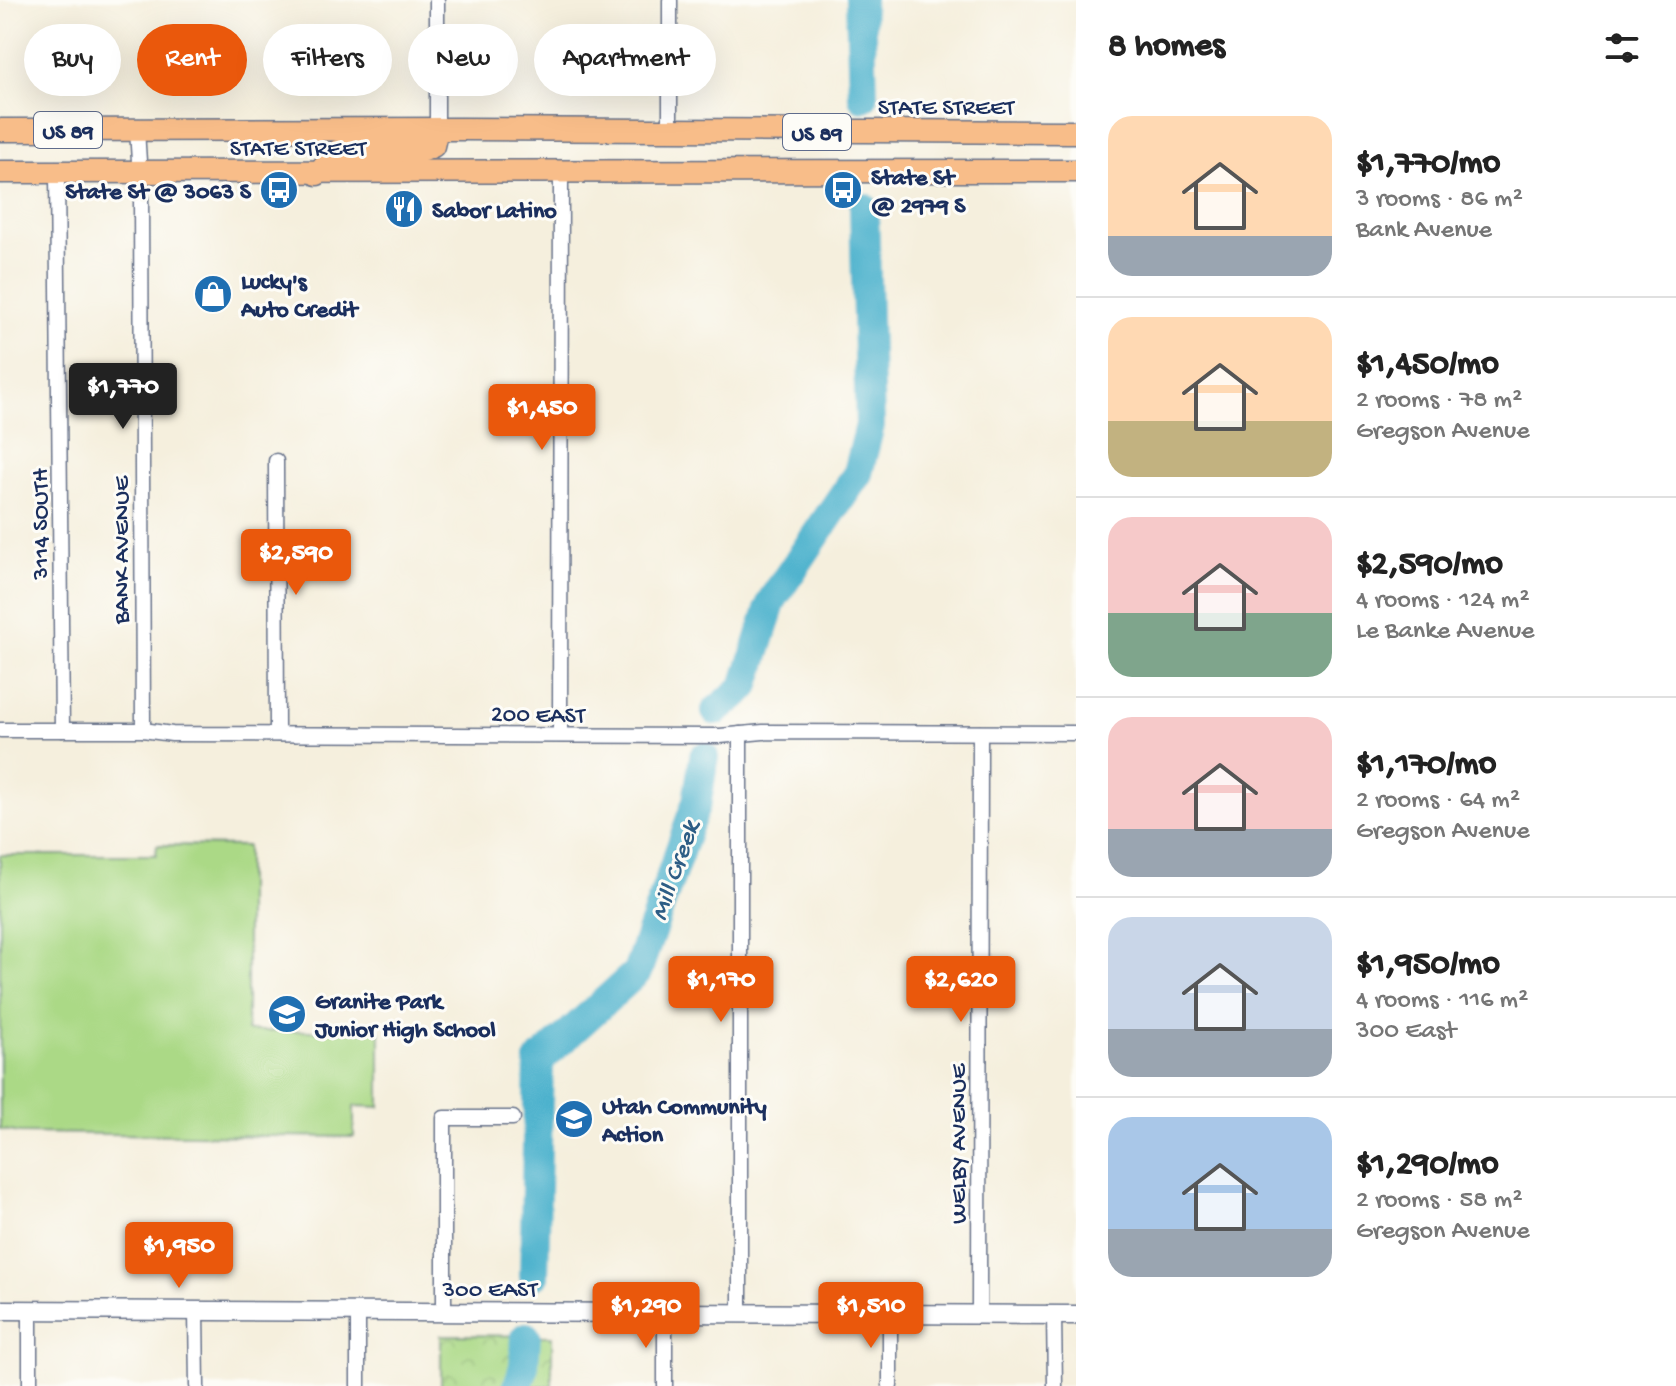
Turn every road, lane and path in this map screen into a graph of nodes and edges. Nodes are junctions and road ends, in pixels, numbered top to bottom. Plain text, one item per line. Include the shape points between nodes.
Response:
1 (437, 0) edge
2 (670, 0) edge
3 (437, 129) junction
4 (0, 130) edge
5 (137, 130) junction
6 (670, 132) junction
7 (1076, 132) edge
8 (561, 170) junction
9 (1076, 171) edge
10 (0, 172) edge
11 (57, 173) junction
12 (140, 173) junction
13 (317, 174) junction
14 (276, 461) dead end
15 (0, 730) edge
16 (62, 730) junction
17 (143, 730) junction
18 (980, 733) junction
19 (1076, 733) edge
20 (277, 734) junction
21 (740, 734) junction
22 (560, 735) junction
23 (513, 1118) dead end
24 (0, 1310) edge
25 (30, 1310) junction
26 (196, 1311) junction
27 (358, 1311) junction
28 (444, 1312) junction
29 (665, 1313) junction
30 (740, 1314) junction
31 (890, 1314) junction
32 (979, 1314) junction
33 (1054, 1315) junction
34 (1076, 1315) edge
35 (30, 1386) edge
36 (197, 1386) edge
37 (358, 1386) edge
38 (665, 1386) edge
39 (890, 1386) edge
40 (1055, 1386) edge

1 - 3 street
2 - 6 street
3 - 5 main road, STATE STREET / US 89
3 - 6 main road, STATE STREET / US 89
3 - 13 main road via 433,146 424,150 338,151
4 - 5 main road, STATE STREET / US 89
5 - 12 street, BANK AVENUE
6 - 7 main road, STATE STREET / US 89
8 - 9 main road, STATE STREET / US 89
8 - 13 main road, STATE STREET / US 89
8 - 22 street
10 - 11 main road, STATE STREET / US 89
11 - 12 main road, STATE STREET / US 89
11 - 16 street, 3114 SOUTH
12 - 13 main road, STATE STREET / US 89
12 - 17 street, BANK AVENUE
14 - 20 street
15 - 16 street, 200 EAST
16 - 17 street, 200 EAST
17 - 20 street, 200 EAST
18 - 19 street, 200 EAST
18 - 21 street, 200 EAST
18 - 32 street, WELBY AVENUE
20 - 22 street, 200 EAST
21 - 22 street, 200 EAST
21 - 30 street
23 - 28 street via 444,1118
24 - 25 street, 300 EAST
25 - 26 street, 300 EAST
25 - 35 street
26 - 27 street, 300 EAST
26 - 36 street
27 - 28 street, 300 EAST
27 - 37 street
28 - 29 street, 300 EAST
29 - 30 street, 300 EAST
29 - 38 street
30 - 31 street, 300 EAST
31 - 32 street, 300 EAST
31 - 39 street
32 - 33 street, 300 EAST
33 - 34 street, 300 EAST
33 - 40 street

